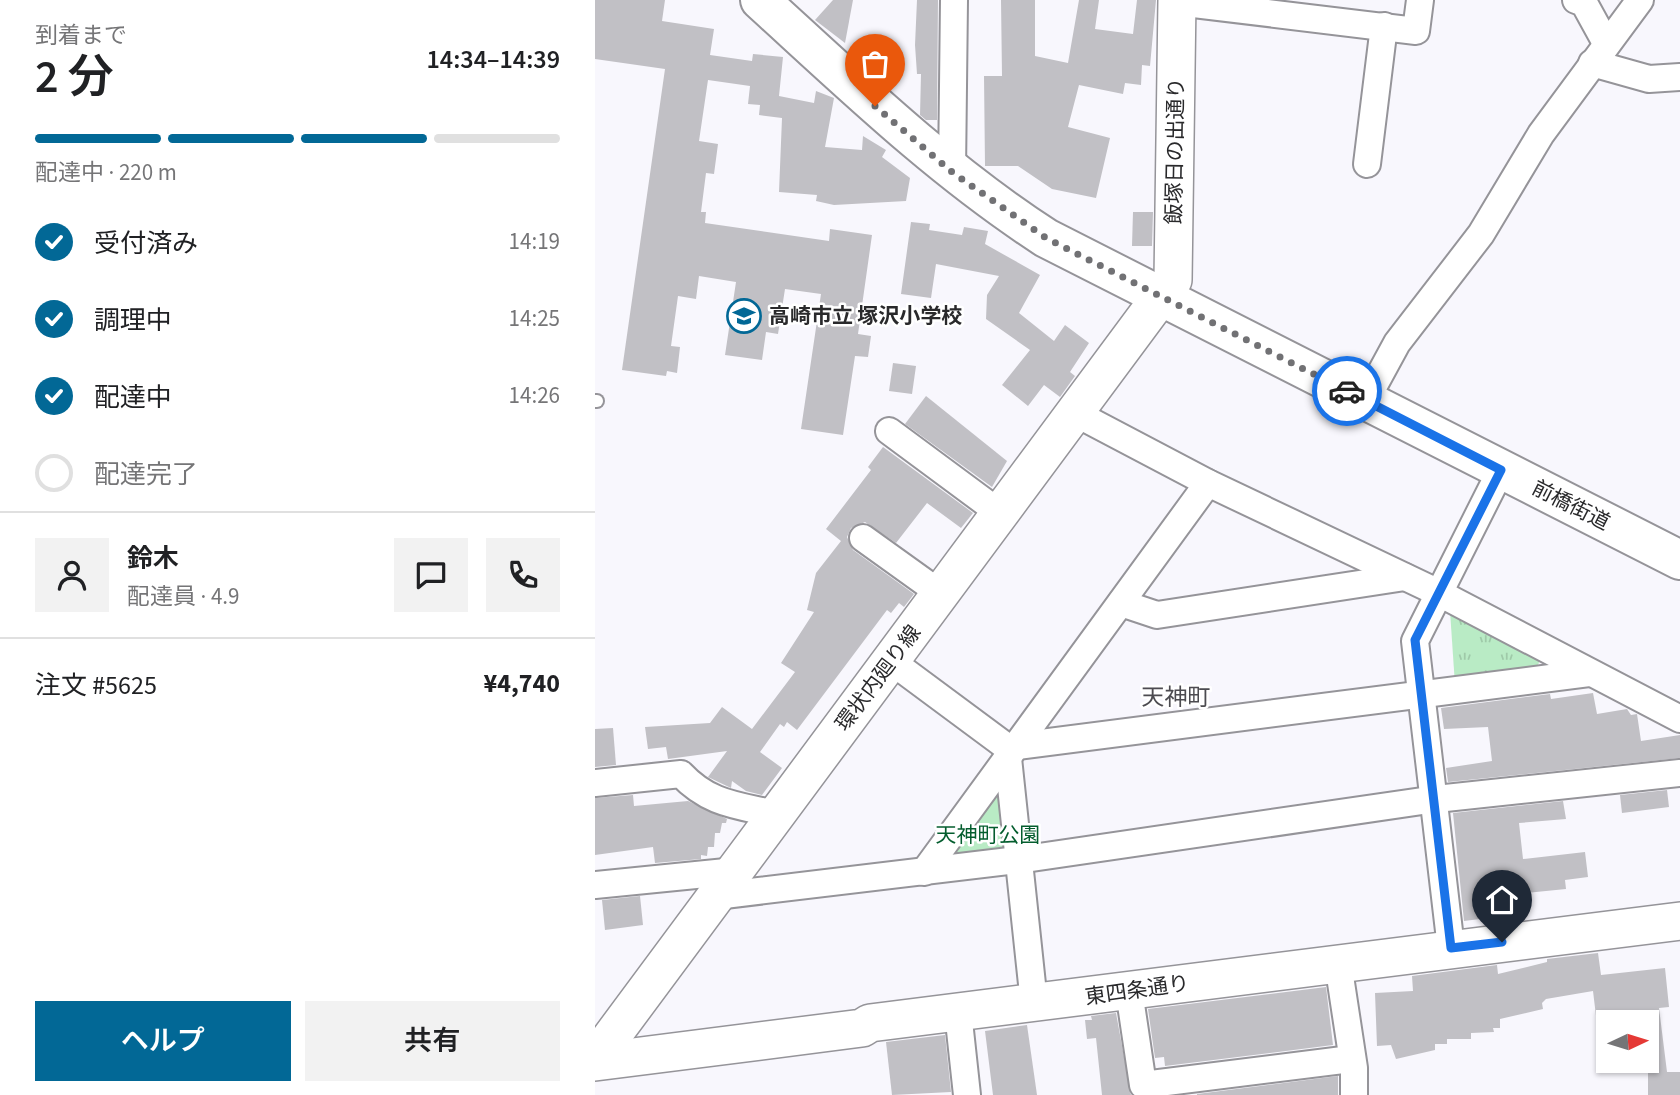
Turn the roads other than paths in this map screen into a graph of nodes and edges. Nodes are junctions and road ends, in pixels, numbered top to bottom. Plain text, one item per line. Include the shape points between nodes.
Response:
1 (760, 0) edge
2 (954, 0) edge
3 (1420, 0) edge
4 (1576, 0) edge
5 (1640, 0) edge
6 (1177, 1) edge
7 (1384, 26) junction
8 (1599, 53) junction
9 (1680, 77) edge
10 (1367, 164) dead end
11 (952, 172) junction
12 (1161, 298) junction
13 (1366, 400) junction
14 (1075, 413) junction
15 (889, 431) dead end
16 (1501, 470) junction
17 (1208, 483) junction
18 (1001, 514) junction
19 (863, 538) dead end
20 (1680, 560) edge
21 (1405, 577) junction
22 (1439, 593) junction
23 (941, 594) junction
24 (1121, 603) junction
25 (891, 661) junction
26 (1589, 673) junction
27 (1420, 695) junction
28 (1680, 719) edge
29 (1012, 752) junction
30 (1680, 773) edge
31 (595, 783) edge
32 (1436, 799) junction
33 (775, 814) junction
34 (1018, 860) junction
35 (924, 872) junction
36 (726, 883) junction
37 (595, 885) edge
38 (1680, 921) edge
39 (1451, 948) junction
40 (1338, 963) junction
41 (1129, 990) junction
42 (1034, 1003) junction
43 (958, 1013) junction
44 (1351, 1059) junction
45 (595, 1061) edge
46 (1162, 1089) edge
47 (967, 1095) edge
48 (1354, 1095) edge

1 - 11 main road, 前橋街道
2 - 11 street
3 - 7 street via 1416,31
4 - 8 street via 1584,3
5 - 8 street
6 - 7 street
6 - 12 street, 飯塚日の出通り via 1173,281
7 - 10 street
8 - 9 street via 1649,79
8 - 13 street via 1541,134 1481,234 1397,343
11 - 12 main road, 前橋街道 via 1046,238
12 - 13 main road, 前橋街道
12 - 14 street, 環状内廻り線
13 - 16 main road, 前橋街道
14 - 17 street
14 - 18 street, 環状内廻り線
15 - 18 street
16 - 20 main road, 前橋街道
16 - 22 street
17 - 21 street
17 - 24 street
18 - 23 street, 環状内廻り線
19 - 23 street
21 - 22 street
21 - 24 street via 1157,615
22 - 26 street
22 - 27 street via 1415,640
23 - 25 street, 環状内廻り線
24 - 29 street
25 - 29 street
25 - 33 street, 環状内廻り線
26 - 27 street
26 - 28 street
27 - 29 street
27 - 32 street
29 - 34 street
29 - 35 street
30 - 32 street
31 - 33 street via 681,774 710,799
32 - 34 street
32 - 39 street
33 - 36 street, 環状内廻り線
34 - 35 street
34 - 42 street
35 - 36 street
36 - 37 street
36 - 45 street, 環状内廻り線
38 - 39 street, 東四条通り
39 - 40 street, 東四条通り
40 - 41 street, 東四条通り
40 - 44 street
41 - 42 street, 東四条通り
41 - 46 street via 1143,1085
42 - 43 street, 東四条通り
43 - 45 street, 東四条通り
43 - 47 street
44 - 46 street
44 - 48 street

